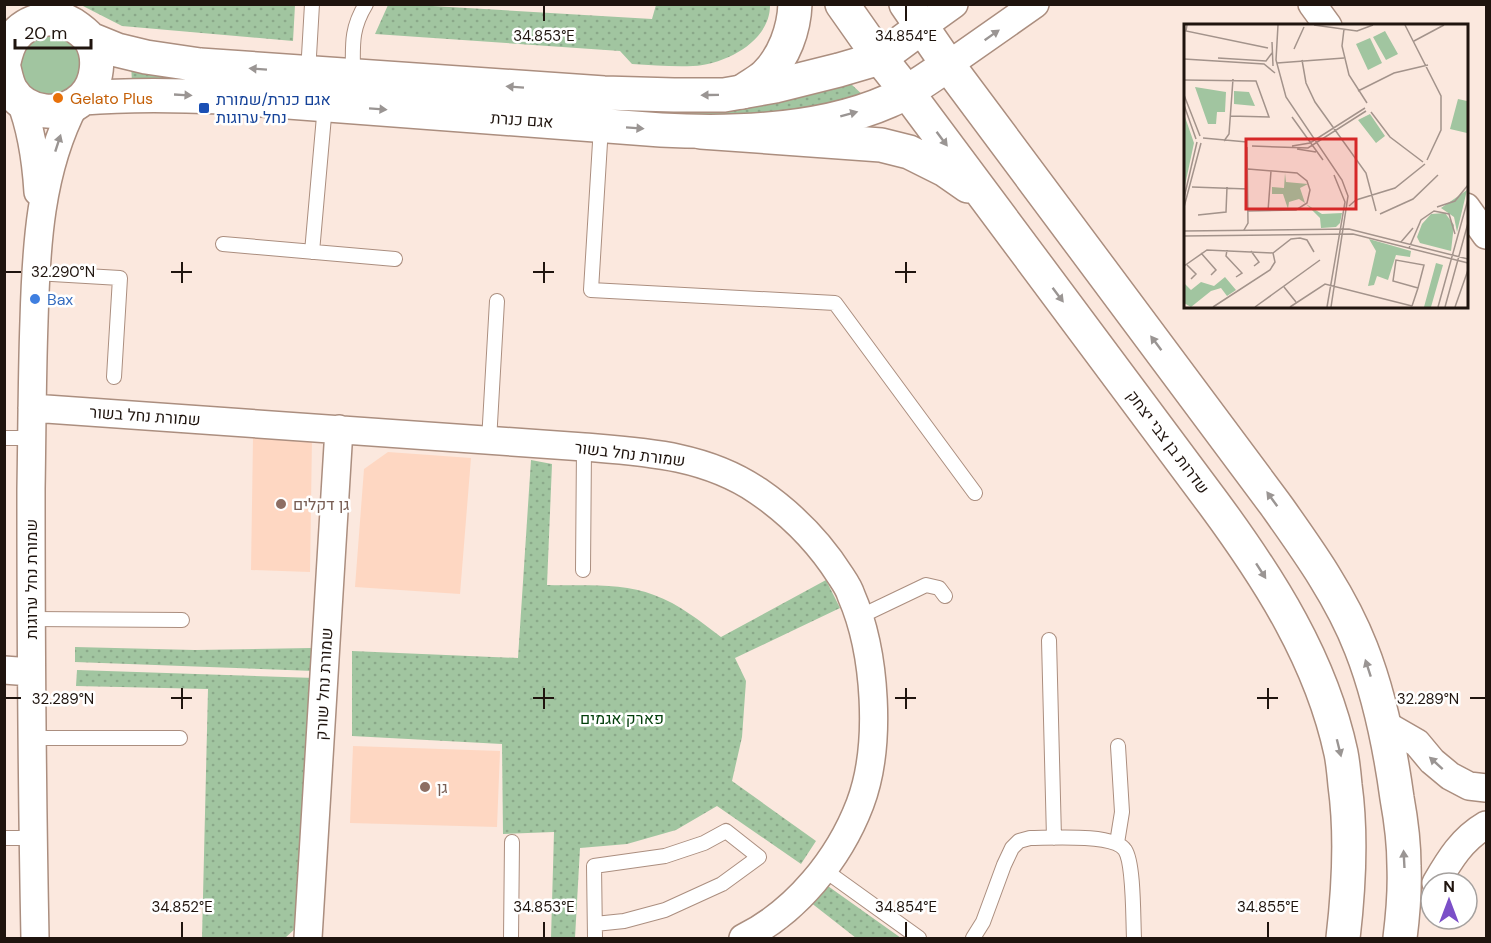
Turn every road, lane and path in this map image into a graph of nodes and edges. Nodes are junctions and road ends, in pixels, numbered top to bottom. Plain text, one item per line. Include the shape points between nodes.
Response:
1 (312, 4) edge
2 (366, 4) edge
3 (795, 4) edge
4 (842, 4) edge
5 (954, 4) edge
6 (1035, 4) edge
7 (1312, 4) edge
8 (914, 16) edge
9 (1327, 24) edge
10 (11, 33) edge
11 (90, 39) junction
12 (880, 58) junction
13 (948, 65) junction
14 (308, 73) junction
15 (353, 76) junction
16 (9, 82) edge
17 (742, 92) junction
18 (907, 92) junction
19 (79, 101) junction
20 (325, 105) junction
21 (601, 126) junction
22 (701, 132) junction
23 (985, 197) junction
24 (1467, 208) edge
25 (39, 220) junction
26 (1486, 235) edge
27 (223, 244) dead end
28 (312, 252) junction
29 (395, 259) dead end
30 (35, 273) junction
31 (497, 301) dead end
32 (114, 377) dead end
33 (32, 408) junction
34 (339, 429) junction
35 (4, 438) edge
36 (32, 438) junction
37 (489, 441) junction
38 (584, 447) junction
39 (975, 492) dead end
40 (583, 570) dead end
41 (945, 596) dead end
42 (859, 617) junction
43 (31, 619) junction
44 (182, 620) dead end
45 (1049, 640) dead end
46 (18, 671) edge
47 (1384, 724) junction
48 (31, 738) junction
49 (180, 738) dead end
50 (1118, 746) dead end
51 (1486, 788) edge
52 (1486, 825) edge
53 (4, 838) edge
54 (33, 838) junction
55 (1054, 838) junction
56 (512, 842) dead end
57 (1117, 843) junction
58 (824, 869) junction
59 (1443, 871) edge
60 (1417, 897) edge
61 (596, 924) junction
62 (35, 939) edge
63 (308, 939) edge
64 (511, 939) edge
65 (596, 939) edge
66 (743, 939) edge
67 (919, 939) edge
68 (974, 939) edge
69 (1134, 939) edge
70 (1343, 939) edge
71 (1400, 939) edge

1 - 14 lane
2 - 15 lane via 357,18 353,40
3 - 17 main road via 789,38 779,59 765,76
4 - 12 main road, שדרות בן צבי יצחק
5 - 8 street
13 -> 6 street
7 - 9 street
8 - 12 main road, אגם כנרת
8 - 13 main road
10 - 11 main road via 38,20 53,19 68,22
10 - 16 main road via 14,37 6,50
14 -> 11 main road, אגם כנרת via 146,57
11 - 19 main road via 96,76
12 - 17 main road, אגם כנרת
12 - 18 main road, שדרות בן צבי יצחק
13 - 18 main road, אגם כנרת
47 -> 13 main road via 1361,647 1338,599 1306,548
14 - 15 main road, אגם כנרת
17 -> 15 main road, אגם כנרת via 604,93
16 - 19 main road via 30,107 42,111 57,111
16 - 25 street, שמורת נחל ערוגות via 28,120 36,158
22 -> 18 main road, אגם כנרת via 819,121 852,114
18 -> 23 main road, שדרות בן צבי יצחק
19 -> 20 main road, אגם כנרת via 173,94
25 -> 19 street, שמורת נחל ערוגות via 64,125
20 -> 21 main road, אגם כנרת
20 - 28 lane
21 -> 22 main road, אגם כנרת
21 - 39 lane via 591,290 835,303
22 - 23 main road via 881,145 909,152
23 -> 70 main road, שדרות בן צבי יצחק via 1246,547 1310,657 1327,700 1346,789 1350,855
24 - 26 street
25 - 30 street, שמורת נחל ערוגות
27 - 28 lane
28 - 29 lane
30 - 32 lane via 120,278
30 - 33 street, שמורת נחל ערוגות
31 - 37 lane
33 - 34 street, שמורת נחל בשור
33 - 36 street, שמורת נחל ערוגות
34 - 37 street, שמורת נחל בשור
34 - 63 street, שמורת נחל שורק
35 - 36 lane
36 - 43 street, שמורת נחל ערוגות
37 - 38 street, שמורת נחל בשור
38 - 40 lane
38 - 42 street, שמורת נחל בשור via 696,461 757,490 813,539 851,593
41 - 42 lane via 939,588 926,585
42 - 58 street, שמורת נחל בשור via 869,656 872,690 869,766 860,803 846,835
43 - 44 lane
43 - 46 street, שמורת נחל ערוגות
45 - 55 lane
46 - 48 street, שמורת נחל ערוגות
51 -> 47 street via 1469,786 1450,776 1417,743
60 -> 47 main road via 1404,864 1401,821
48 - 49 lane
48 - 54 street, שמורת נחל ערוגות
50 - 57 lane via 1122,812
52 - 59 street via 1473,833
53 - 54 lane
54 - 62 street, שמורת נחל ערוגות
55 - 57 lane via 1100,838
55 - 68 lane via 1030,838 1012,848
56 - 64 lane
57 - 69 lane via 1125,850 1130,866
58 - 66 street, שמורת נחל בשור via 780,914
58 - 67 lane
60 - 71 main road
61 - 61 lane via 594,866 665,856 726,831 759,857 722,884 665,910
61 - 65 lane

